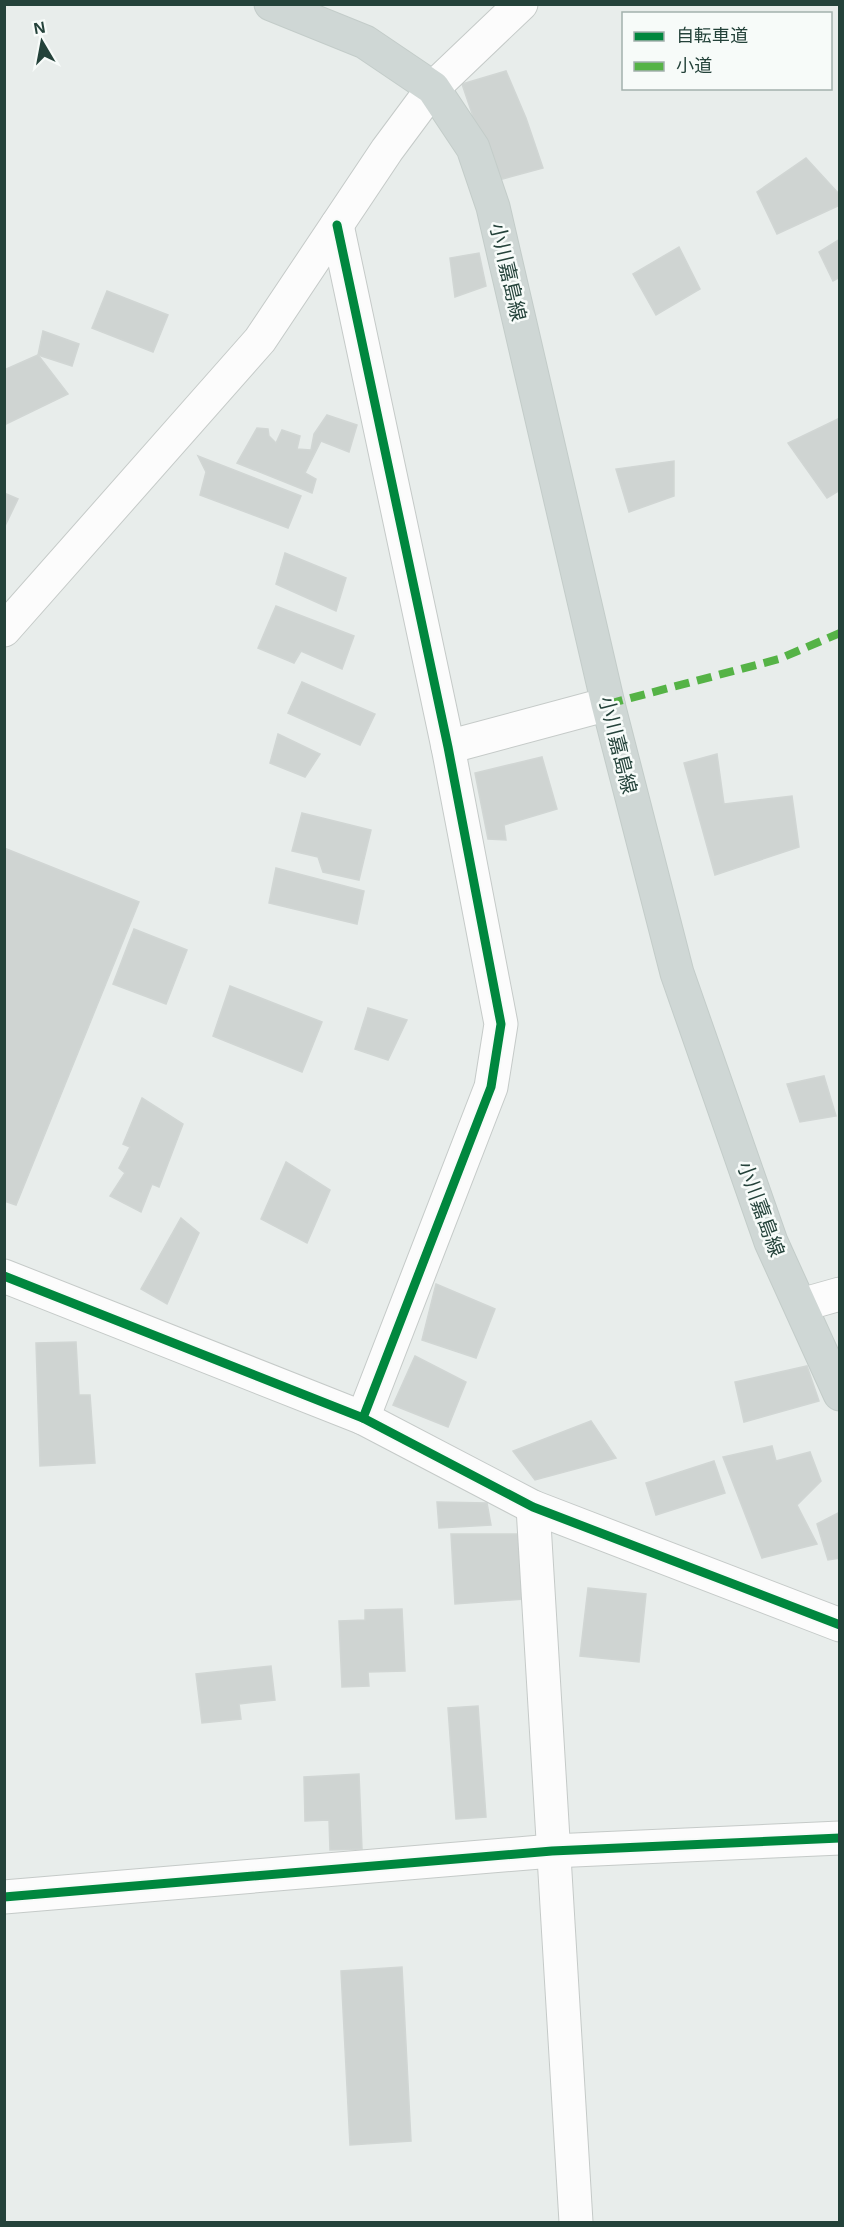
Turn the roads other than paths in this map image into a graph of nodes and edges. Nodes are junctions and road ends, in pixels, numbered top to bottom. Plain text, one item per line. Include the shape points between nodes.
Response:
1 (272, 4) edge
2 (521, 4) edge
3 (433, 88) junction
4 (337, 225) junction
5 (4, 630) edge
6 (608, 705) junction
7 (448, 747) junction
8 (4, 1276) edge
9 (840, 1294) edge
10 (801, 1305) junction
11 (840, 1394) edge
12 (363, 1418) junction
13 (532, 1507) junction
14 (840, 1625) edge
15 (840, 1838) edge
16 (552, 1851) junction
17 (4, 1897) edge
18 (576, 2223) edge

1 - 3 main road via 365,42
2 - 3 street
3 - 4 street
3 - 6 main road, 小川嘉島線 via 473,148 494,207
4 - 5 street via 260,340
4 - 7 street
6 - 7 street
6 - 10 main road, 小川嘉島線 via 677,974 771,1242
7 - 12 street via 501,1024 491,1087
8 - 12 street
9 - 10 street
10 - 11 main road, 小川嘉島線
12 - 13 street
13 - 14 street
13 - 16 street
15 - 16 street
16 - 17 street
16 - 18 street

